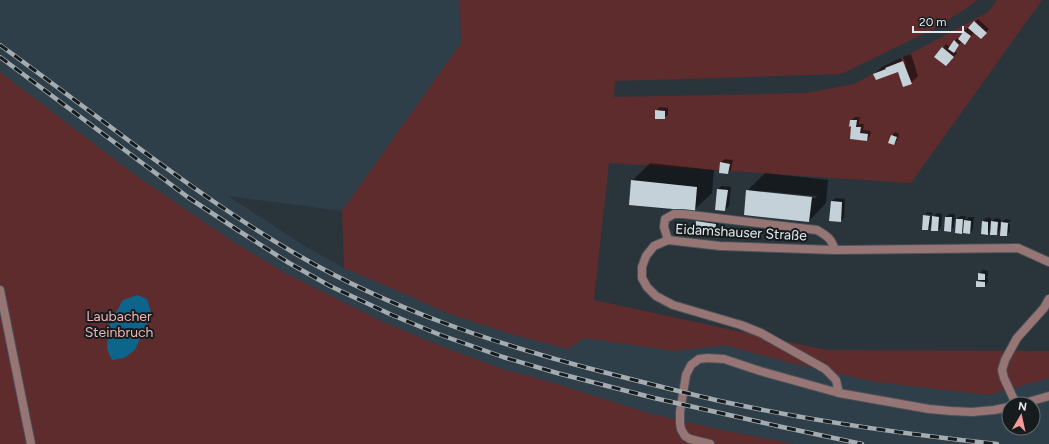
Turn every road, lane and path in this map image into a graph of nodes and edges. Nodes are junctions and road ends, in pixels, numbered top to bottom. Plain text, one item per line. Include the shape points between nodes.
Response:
1 (668, 240) junction
2 (835, 250) junction
3 (1049, 262) edge
4 (0, 290) edge
5 (1049, 299) edge
6 (839, 393) junction
7 (1012, 396) edge
8 (1001, 409) edge
9 (31, 444) edge
10 (710, 444) edge

1 - 2 lane, Eidamshauser Straße via 720,246
1 - 2 lane via 664,227 665,219 674,214 683,214 817,230 828,236
1 - 6 lane, Eidamshauser Straße via 654,246 642,267 642,278 656,296 673,305 741,324 761,333 826,369 836,380
2 - 3 lane, Eidamshauser Straße via 1018,248
4 - 9 lane
5 - 7 lane via 1017,338 1005,360 1002,370
6 - 8 lane via 929,409 980,412
6 - 10 lane via 724,359 699,359 691,365 686,375 680,423 685,436

